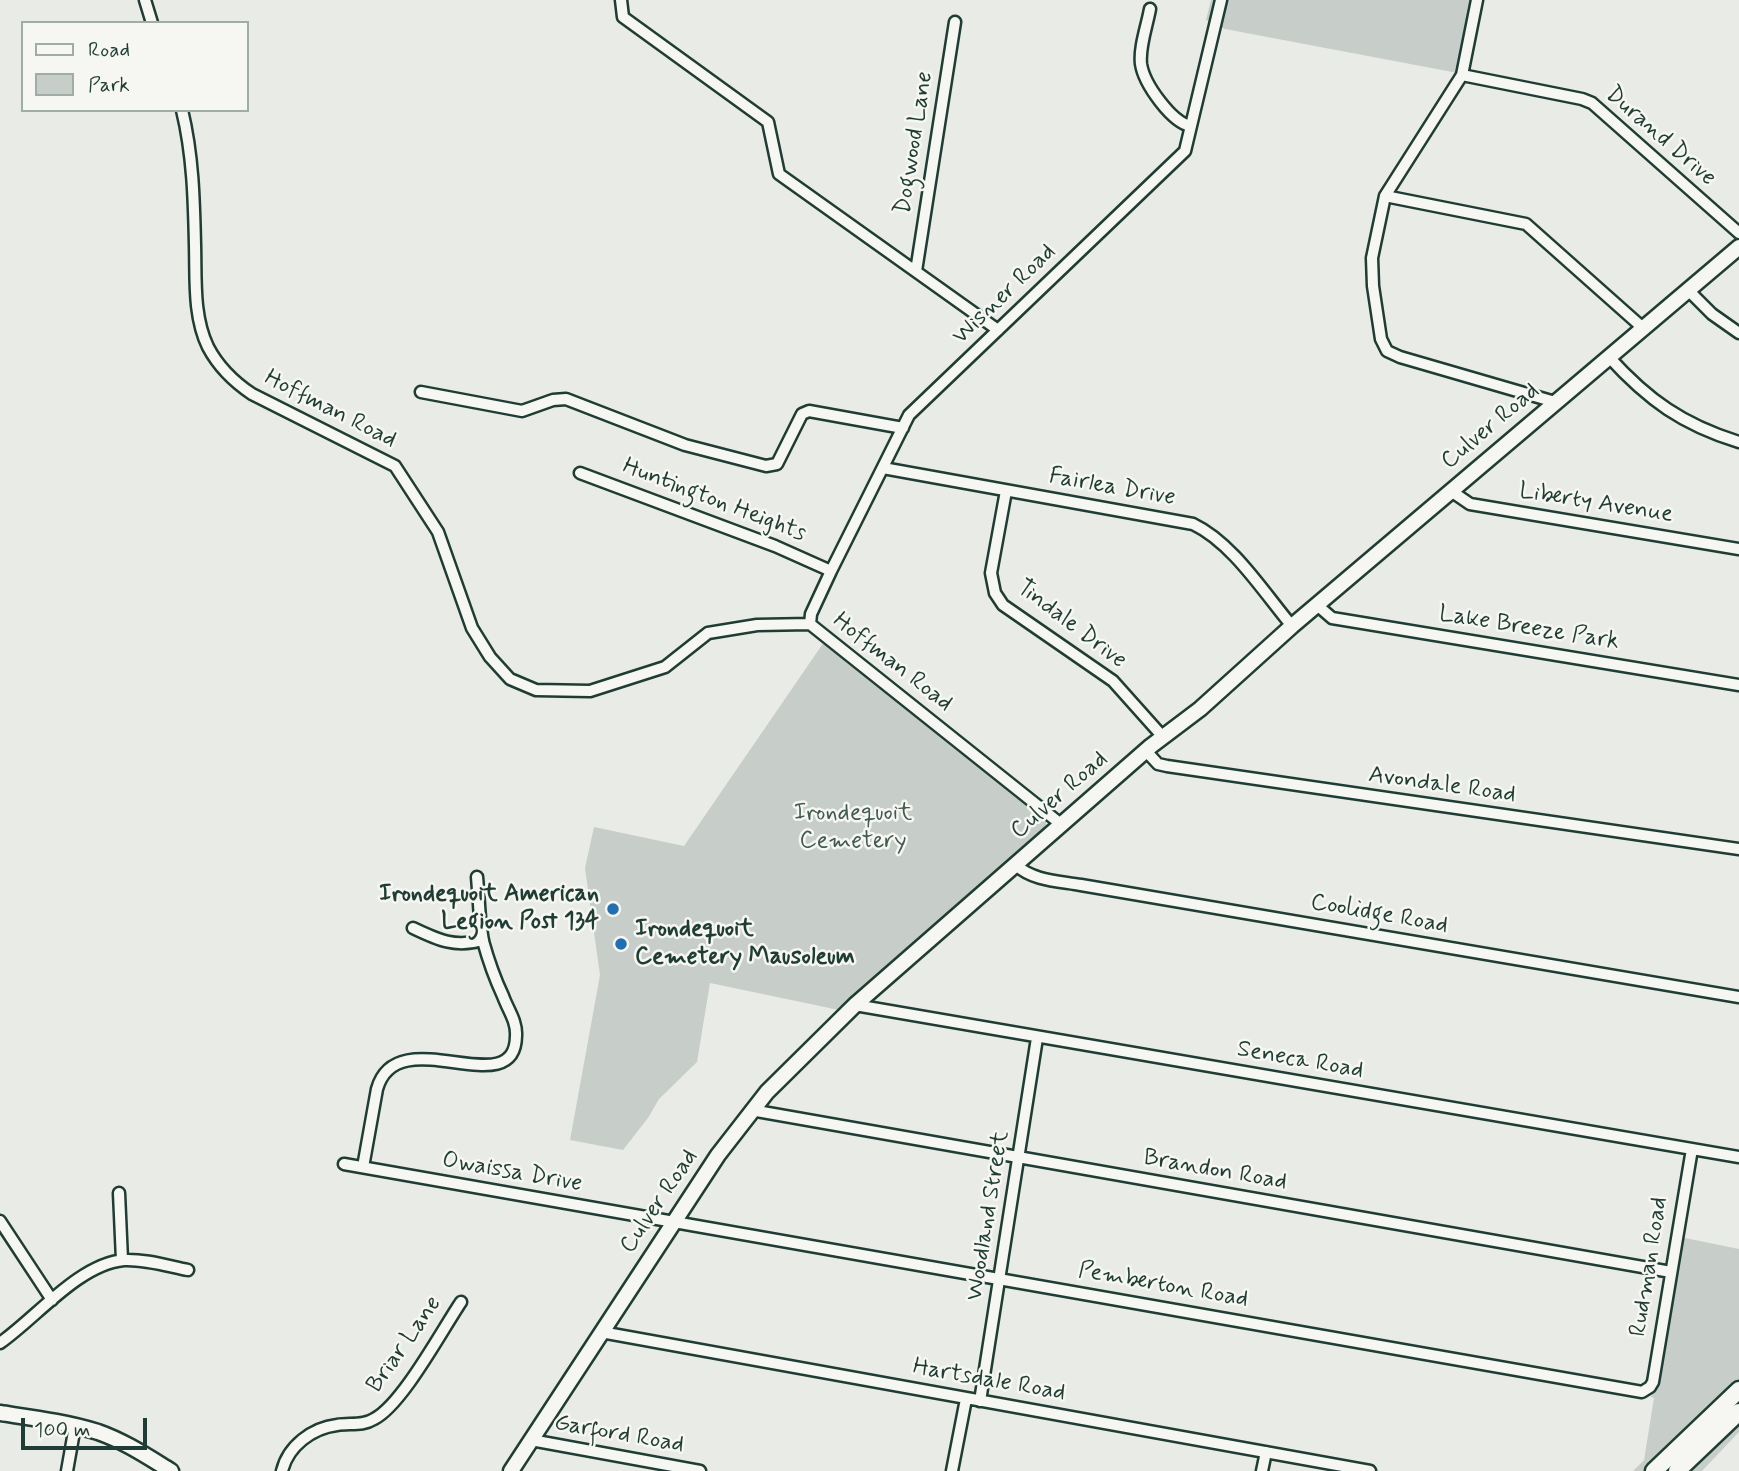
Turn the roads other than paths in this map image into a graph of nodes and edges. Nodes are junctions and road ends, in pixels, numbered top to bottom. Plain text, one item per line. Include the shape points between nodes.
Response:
1 (145, 0) edge
2 (621, 0) edge
3 (1221, 0) edge
4 (1477, 0) edge
5 (1150, 9) dead end
6 (151, 21) edge
7 (955, 22) dead end
8 (1462, 75) junction
9 (182, 112) edge
10 (1191, 127) junction
11 (1384, 196) junction
12 (1739, 233) edge
13 (1739, 247) edge
14 (916, 271) junction
15 (1688, 290) junction
16 (1643, 328) junction
17 (998, 330) junction
18 (1739, 333) edge
19 (1609, 357) junction
20 (421, 392) dead end
21 (1555, 402) junction
22 (903, 428) junction
23 (1739, 442) edge
24 (883, 468) junction
25 (580, 473) dead end
26 (1006, 491) junction
27 (1451, 491) junction
28 (1739, 549) edge
29 (831, 571) junction
30 (1317, 605) junction
31 (810, 624) junction
32 (1292, 626) junction
33 (1739, 685) edge
34 (1163, 737) junction
35 (1146, 751) junction
36 (1062, 825) junction
37 (1739, 849) edge
38 (1016, 865) junction
39 (477, 877) dead end
40 (413, 928) dead end
41 (483, 940) junction
42 (1739, 997) edge
43 (855, 1005) junction
44 (1037, 1038) junction
45 (751, 1110) junction
46 (1692, 1149) junction
47 (1739, 1157) edge
48 (1019, 1158) junction
49 (344, 1164) dead end
50 (363, 1167) junction
51 (120, 1193) dead end
52 (0, 1221) edge
53 (673, 1222) junction
54 (122, 1260) junction
55 (188, 1270) dead end
56 (1671, 1272) junction
57 (1000, 1278) junction
58 (52, 1300) junction
59 (461, 1302) dead end
60 (601, 1332) junction
61 (0, 1343) edge
62 (1739, 1390) edge
63 (1646, 1391) joint
64 (966, 1399) junction
65 (980, 1401) junction
66 (1739, 1412) edge
67 (0, 1413) edge
68 (75, 1426) junction
69 (531, 1440) junction
70 (1266, 1452) junction
71 (67, 1471) edge
72 (171, 1471) edge
73 (282, 1471) edge
74 (511, 1471) edge
75 (701, 1471) edge
76 (952, 1471) edge
77 (1262, 1471) edge
78 (1370, 1471) edge
79 (1654, 1471) edge
80 (1677, 1471) edge

1 - 6 street
2 - 14 street via 623,17 768,122 779,173
3 - 10 street, Wisner Road
4 - 8 street
5 - 10 street via 1141,54 1143,71 1165,108 1182,125
7 - 14 street, Dogwood Lane
8 - 11 street
8 - 12 street, Durand Drive via 1592,103
9 - 31 street, Hoffman Road via 191,163 197,304 208,346 232,378 252,394 395,466 438,532 472,628 510,679 536,690 590,691 665,667 708,633 757,625
10 - 17 street, Wisner Road via 1185,151
11 - 16 street via 1526,224
11 - 21 street via 1372,258 1381,339 1387,351
13 - 15 main road, Culver Road
14 - 17 street
15 - 16 main road, Culver Road
15 - 18 street
16 - 19 main road, Culver Road
17 - 22 street, Wisner Road via 909,415
19 - 21 main road, Culver Road
19 - 23 street via 1667,411
20 - 22 street via 522,411 566,399 697,449 766,466 777,464 802,414 809,411
21 - 27 main road, Culver Road
22 - 24 street, Wisner Road
24 - 26 street, Fairlea Drive
24 - 29 street, Wisner Road
25 - 29 street, Huntington Heights
26 - 32 street, Fairlea Drive via 1186,522 1205,530 1227,548
26 - 34 street, Tindale Drive via 992,573 999,600 1113,681
27 - 28 street, Liberty Avenue via 1470,504
27 - 30 main road, Culver Road
29 - 31 street, Wisner Road
30 - 32 main road, Culver Road
30 - 33 street, Lake Breeze Park via 1332,618
31 - 36 street, Hoffman Road
32 - 34 main road, Culver Road
34 - 35 main road, Culver Road
35 - 36 main road, Culver Road
35 - 37 street, Avondale Road via 1158,764 1194,771
36 - 38 main road, Culver Road
38 - 42 street, Coolidge Road via 1033,876 1081,885
38 - 43 main road, Culver Road
39 - 41 street
40 - 41 street via 448,943
41 - 50 street via 515,1024 516,1043 510,1055 484,1066 416,1058 390,1067 377,1089
43 - 44 street, Seneca Road
43 - 45 main road, Culver Road
44 - 46 street, Seneca Road
44 - 48 street, Woodland Street
45 - 48 street, Brandon Road
45 - 53 main road, Culver Road
46 - 47 street, Seneca Road
46 - 56 street, Rudman Road
48 - 56 street, Brandon Road
48 - 57 street, Woodland Street
49 - 50 street, Owaissa Drive
50 - 53 street, Owaissa Drive
51 - 54 street
52 - 58 street
53 - 57 street, Pemberton Road
53 - 60 main road, Culver Road
54 - 55 street
54 - 58 street via 86,1274
56 - 63 street, Rudman Road via 1653,1382
57 - 63 street, Pemberton Road
57 - 65 street, Woodland Street
58 - 61 street
59 - 73 street, Briar Lane via 387,1410 369,1422 334,1425 311,1434 294,1448
60 - 64 street, Hartsdale Road
60 - 69 main road, Culver Road
62 - 79 main road
64 - 65 street, Hartsdale Road
64 - 76 street
65 - 70 street, Hartsdale Road
66 - 80 main road
67 - 68 main road
68 - 71 street
68 - 72 main road via 120,1441
69 - 74 main road, Culver Road
69 - 75 street, Garford Road
70 - 77 street
70 - 78 street, Hartsdale Road

